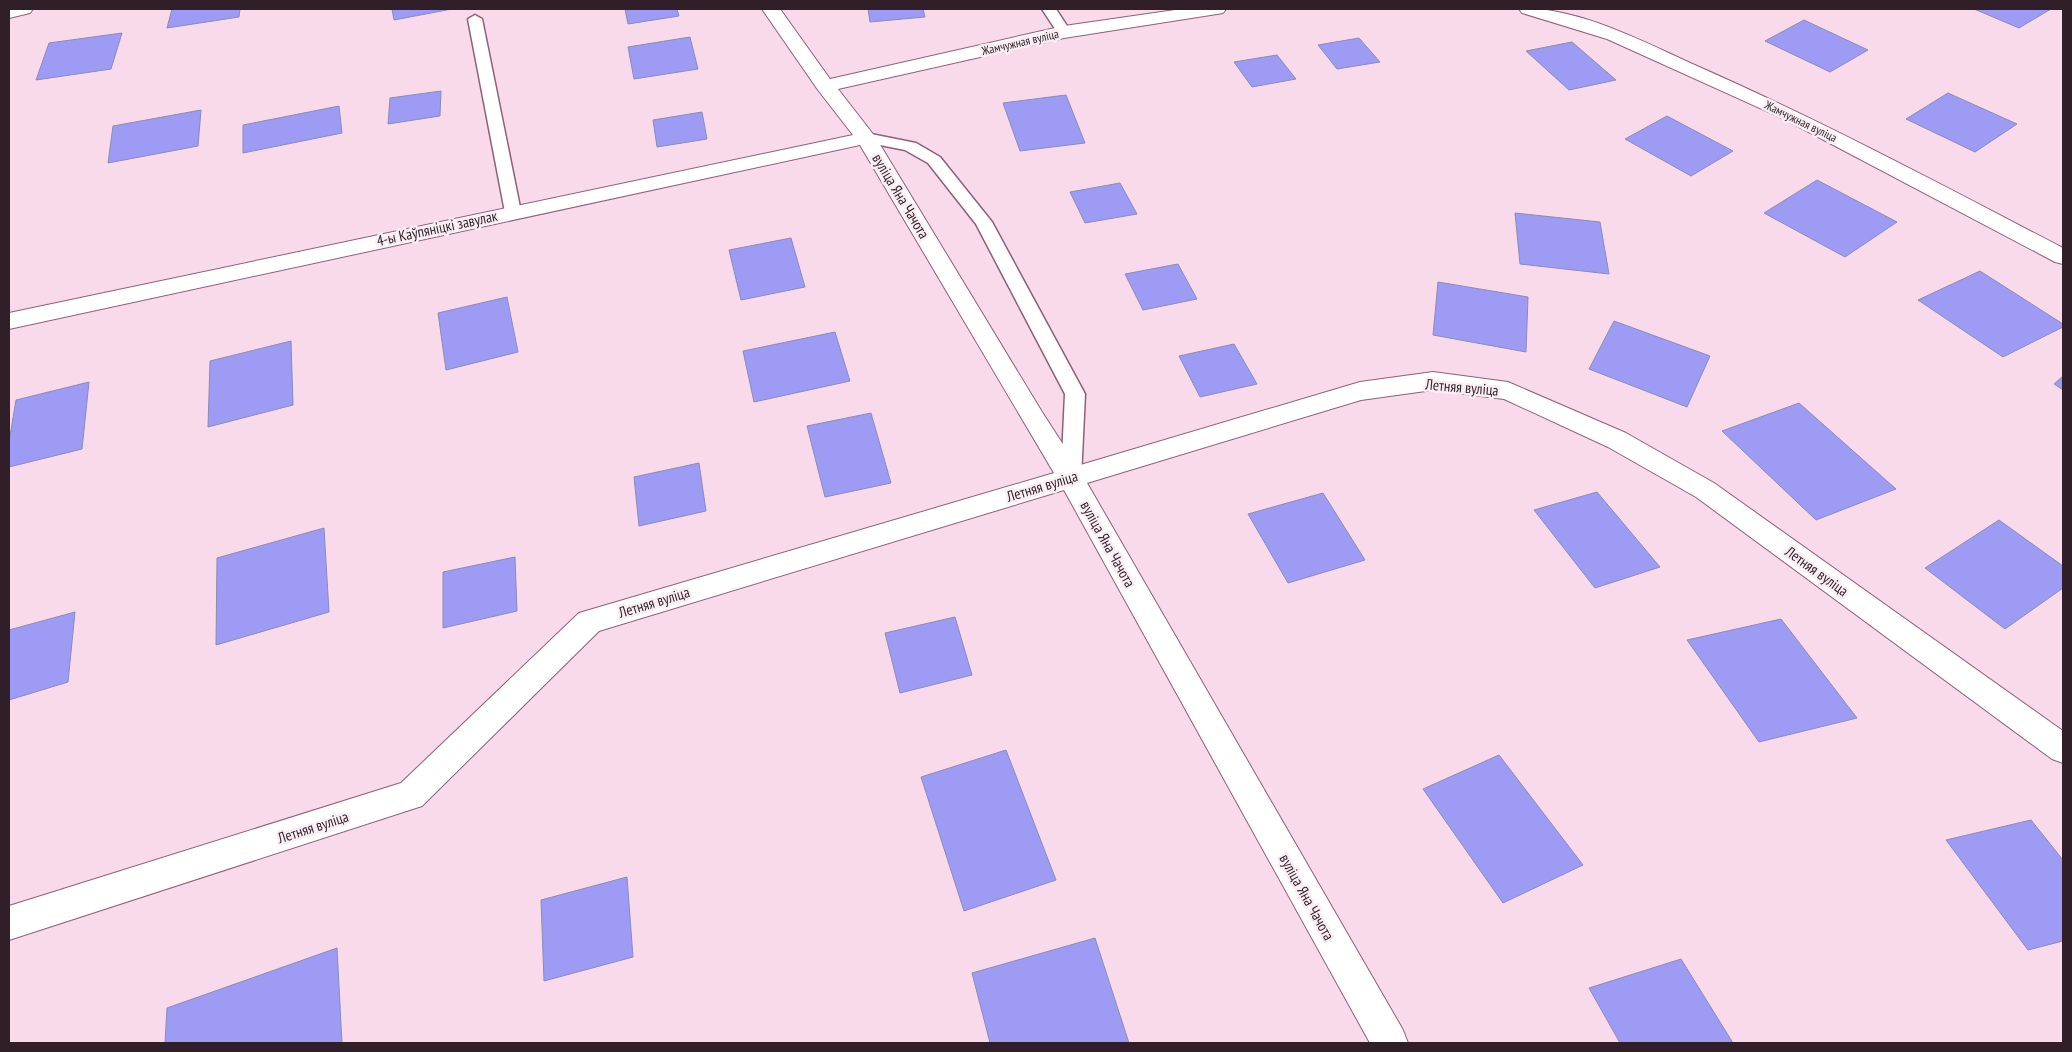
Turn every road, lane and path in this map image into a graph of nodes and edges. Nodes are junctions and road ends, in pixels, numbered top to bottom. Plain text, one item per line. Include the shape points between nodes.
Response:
1 (23, 9) edge
2 (770, 9) edge
3 (1049, 9) edge
4 (1217, 9) edge
5 (1528, 9) edge
6 (9, 13) edge
7 (475, 19) dead end
8 (1064, 32) junction
9 (825, 86) junction
10 (866, 138) junction
11 (513, 212) junction
12 (2063, 257) edge
13 (9, 321) edge
14 (1071, 478) junction
15 (2063, 749) edge
16 (9, 923) edge
17 (1390, 1043) edge

1 - 6 street
2 - 9 street, вуліца Яна Чачота
3 - 8 lane
4 - 8 street, Жамчужная вуліца
5 - 12 street, Жамчужная вуліца via 1614,35 1791,115
7 - 11 lane
8 - 9 street, Жамчужная вуліца
9 - 10 street, вуліца Яна Чачота
10 - 11 street, 4-ы Каўпяніцкі завулак
10 - 14 street, вуліца Яна Чачота
10 - 14 lane via 910,146 934,160 984,222 1075,394
11 - 13 street, 4-ы Каўпяніцкі завулак
14 - 15 street, Летняя вуліца via 1360,391 1434,381 1508,391 1617,440 1706,490
14 - 16 street, Летняя вуліца via 589,622 411,795
14 - 17 street, вуліца Яна Чачота

